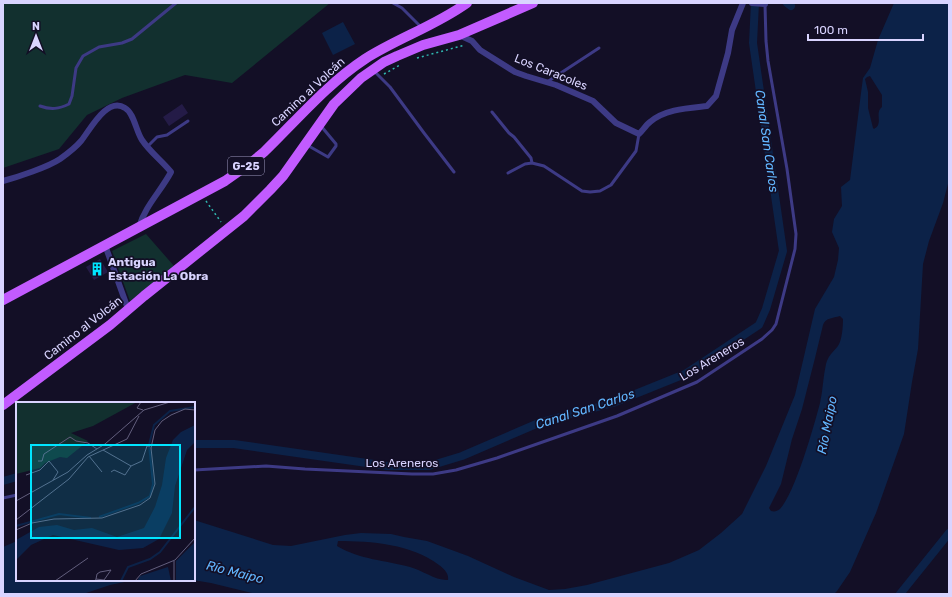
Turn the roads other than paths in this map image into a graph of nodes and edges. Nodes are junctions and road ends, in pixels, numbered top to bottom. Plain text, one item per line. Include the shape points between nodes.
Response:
1 (176, 3) edge
2 (393, 3) edge
3 (467, 3) edge
4 (533, 3) edge
5 (743, 3) edge
6 (752, 3) edge
7 (765, 4) edge
8 (424, 29) junction
9 (459, 35) junction
10 (600, 48) dead end
11 (376, 73) junction
12 (547, 82) junction
13 (40, 106) dead end
14 (492, 112) dead end
15 (188, 121) dead end
16 (320, 124) junction
17 (640, 134) junction
18 (306, 144) junction
19 (148, 146) junction
20 (532, 163) junction
21 (454, 172) dead end
22 (508, 172) dead end
23 (3, 180) edge
24 (139, 227) junction
25 (105, 245) junction
26 (3, 300) edge
27 (128, 309) junction
28 (3, 405) edge
29 (195, 470) edge
30 (16, 495) edge
31 (3, 498) edge

1 - 13 lane via 132,39 99,46 83,56 76,68 69,104 50,109
2 - 8 lane
3 - 8 main road, Camino al Volcán / G-25
4 - 9 main road, Camino al Volcán / G-25
5 - 17 street via 732,30 716,96 708,106 677,110 660,116 650,122
6 - 7 street
7 - 29 lane, Los Areneros via 768,61 796,234 795,249 776,324 762,339 697,382 617,416 456,470 412,474 266,466
8 - 24 main road, Camino al Volcán / G-25 via 379,50 356,65 239,172
9 - 11 main road, Camino al Volcán / G-25 via 410,50 397,56
9 - 12 street, Los Caracoles via 472,41 480,50 514,72
10 - 12 lane
11 - 16 main road, Camino al Volcán / G-25 via 342,95
11 - 21 lane via 390,87
12 - 17 street, Los Caracoles via 593,101 616,123
14 - 20 lane via 523,147
15 - 19 lane via 157,137
16 - 18 main road, Camino al Volcán / G-25
16 - 18 lane via 336,146 328,157
17 - 20 lane via 636,151 612,185 600,191 582,192 544,166
18 - 27 main road, Camino al Volcán / G-25 via 283,176 244,216
19 - 23 street via 125,108 117,105 108,107 80,142 60,160
19 - 24 street via 171,172 142,217
20 - 22 lane
24 - 25 main road, Camino al Volcán / G-25
25 - 26 main road, Camino al Volcán / G-25
25 - 27 street
27 - 28 main road, Camino al Volcán / G-25
30 - 31 lane

